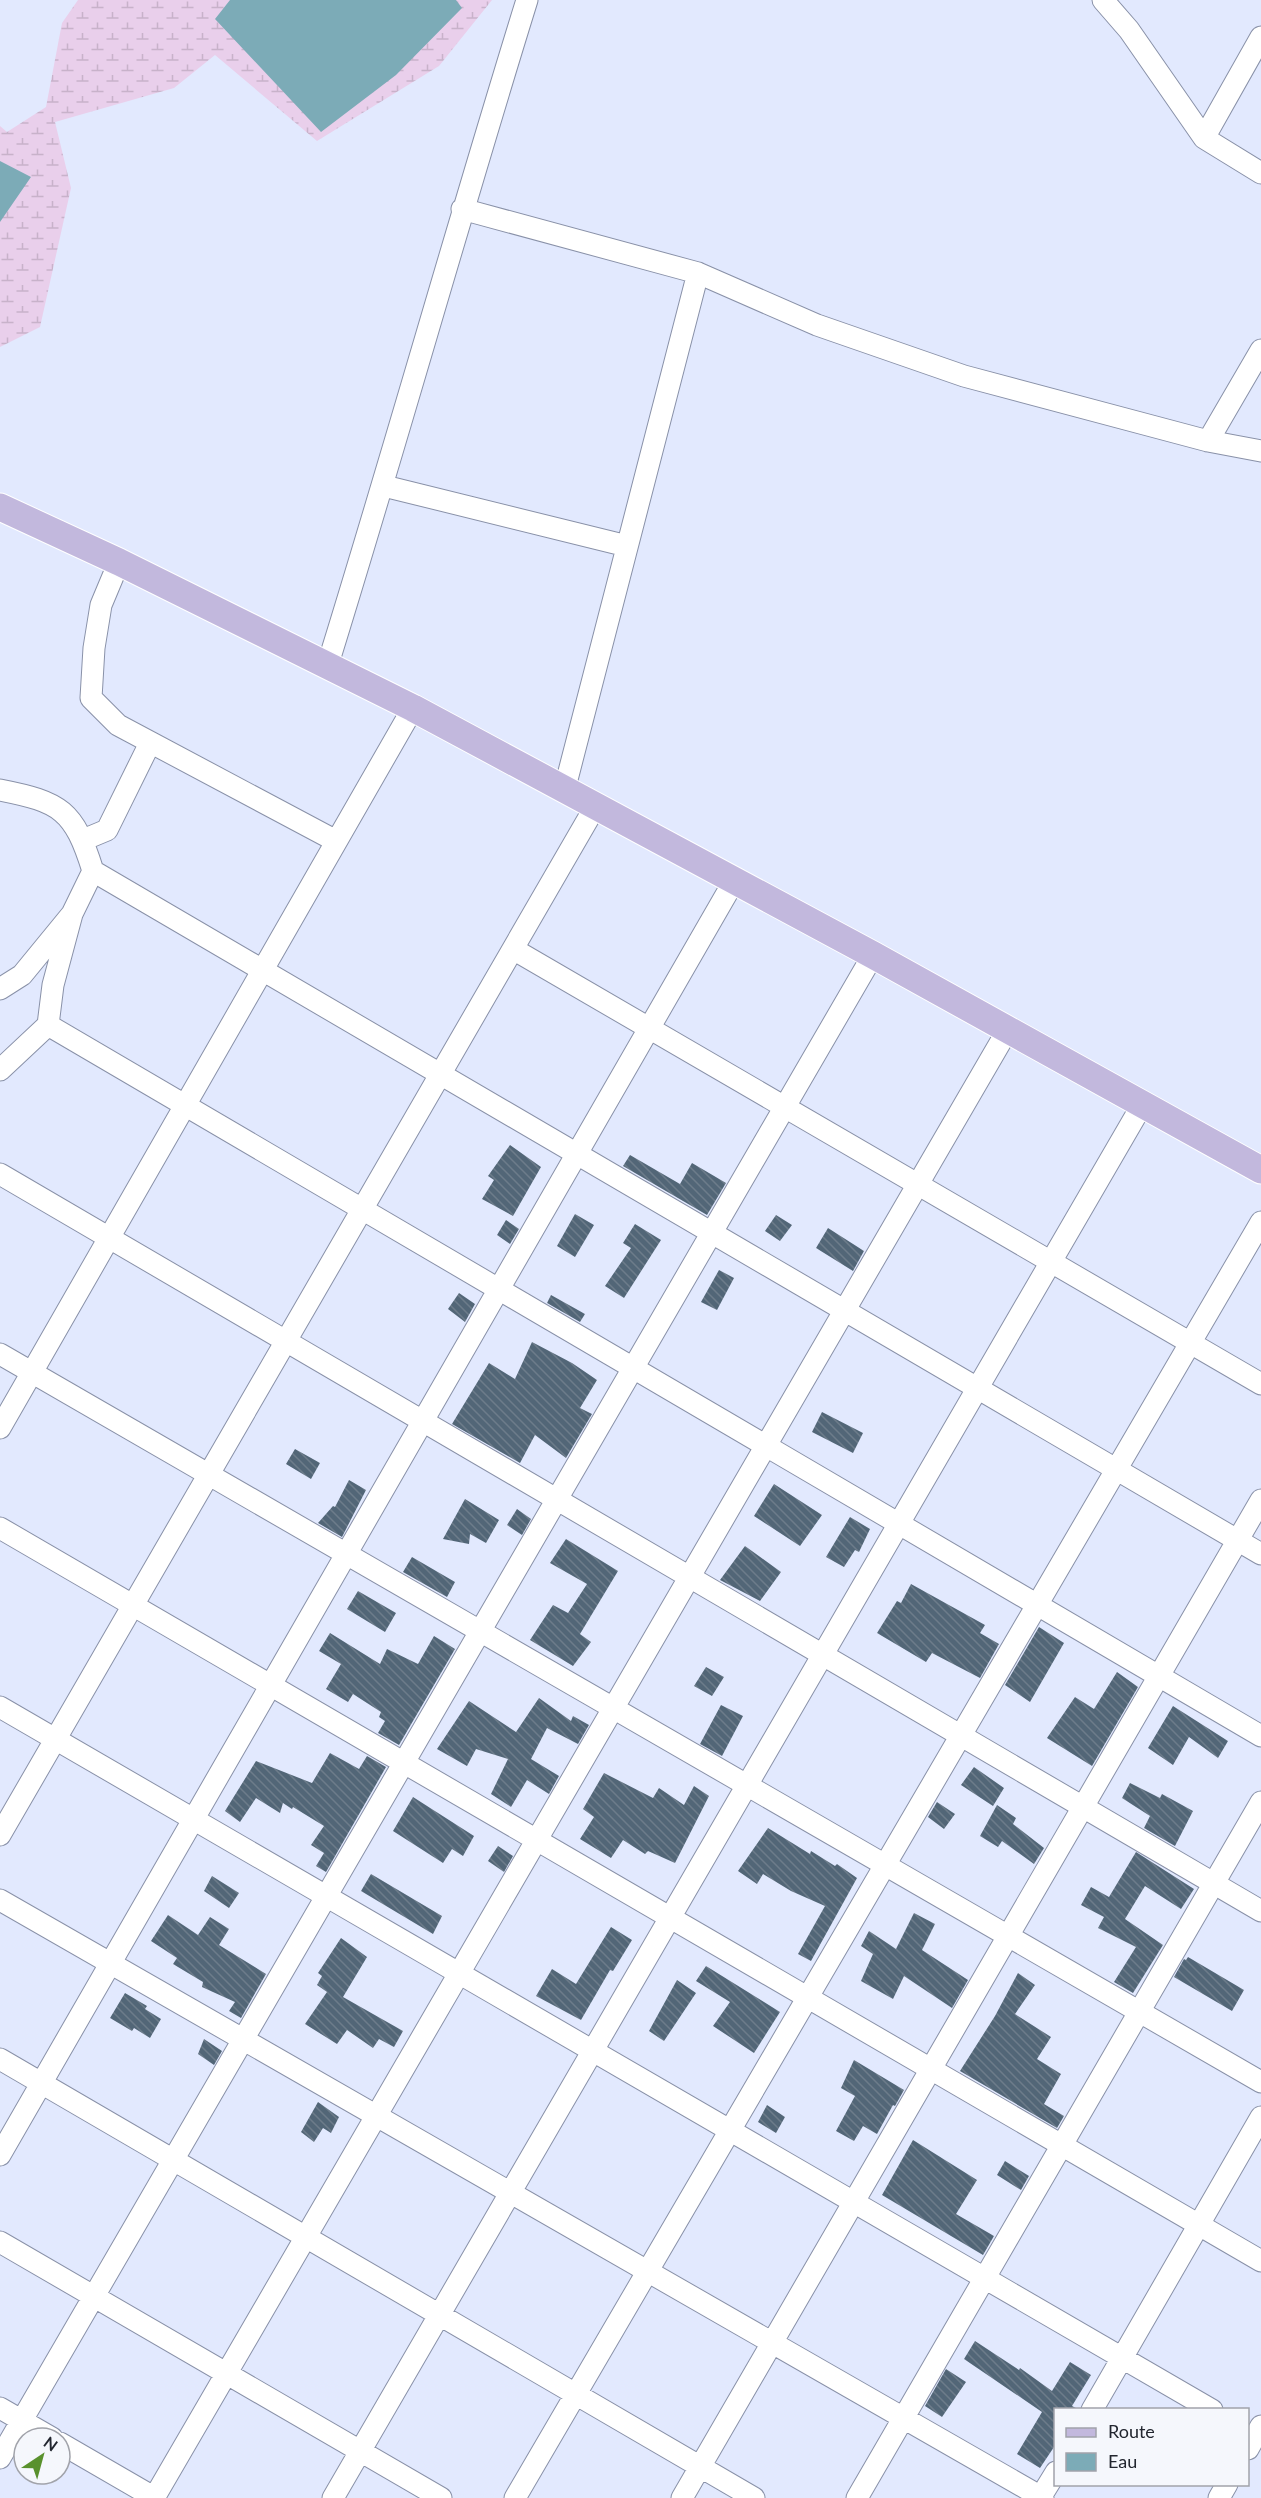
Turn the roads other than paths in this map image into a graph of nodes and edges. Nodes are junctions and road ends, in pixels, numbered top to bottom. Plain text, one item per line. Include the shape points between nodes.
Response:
1 (527, 0) edge
2 (1103, 0) edge
3 (1261, 37) edge
4 (1204, 138) junction
5 (1261, 173) edge
6 (462, 209) junction
7 (698, 273) junction
8 (1261, 350) edge
9 (1208, 441) junction
10 (1261, 451) edge
11 (384, 486) junction
12 (0, 507) edge
13 (627, 546) junction
14 (119, 562) junction
15 (327, 667) junction
16 (413, 708) junction
17 (150, 743) junction
18 (0, 790) edge
19 (564, 791) junction
20 (595, 807) junction
21 (83, 840) junction
22 (336, 841) junction
23 (93, 871) junction
24 (734, 881) junction
25 (72, 914) junction
26 (513, 949) junction
27 (873, 956) junction
28 (263, 970) junction
29 (0, 989) edge
30 (48, 1025) junction
31 (650, 1029) junction
32 (1007, 1031) junction
33 (0, 1070) edge
34 (440, 1074) junction
35 (185, 1105) junction
36 (1142, 1105) junction
37 (785, 1107) junction
38 (578, 1155) junction
39 (1261, 1170) edge
40 (0, 1174) edge
41 (918, 1185) junction
42 (362, 1209) junction
43 (1261, 1222) edge
44 (712, 1233) junction
45 (109, 1238) junction
46 (1050, 1262) junction
47 (500, 1289) junction
48 (845, 1311) junction
49 (286, 1341) junction
50 (1190, 1342) junction
51 (0, 1354) edge
52 (634, 1368) junction
53 (32, 1372) junction
54 (1261, 1384) edge
55 (977, 1388) junction
56 (423, 1421) junction
57 (0, 1428) edge
58 (766, 1446) junction
59 (1116, 1469) junction
60 (209, 1474) junction
61 (558, 1500) junction
62 (1261, 1500) edge
63 (898, 1523) junction
64 (0, 1528) edge
65 (1237, 1540) junction
66 (347, 1554) junction
67 (1261, 1554) edge
68 (690, 1577) junction
69 (1037, 1604) junction
70 (133, 1605) junction
71 (481, 1631) junction
72 (822, 1654) junction
73 (1159, 1676) junction
74 (271, 1686) junction
75 (0, 1707) edge
76 (614, 1708) junction
77 (960, 1735) junction
78 (1261, 1736) edge
79 (55, 1740) junction
80 (404, 1763) junction
81 (747, 1785) junction
82 (1261, 1802) edge
83 (1083, 1806) junction
84 (194, 1820) junction
85 (0, 1835) edge
86 (537, 1840) junction
87 (884, 1865) junction
88 (1214, 1884) junction
89 (327, 1896) junction
90 (0, 1900) edge
91 (1261, 1911) edge
92 (670, 1917) junction
93 (1008, 1936) junction
94 (111, 1963) junction
95 (459, 1974) junction
96 (807, 1997) junction
97 (1139, 2013) junction
98 (243, 2040) junction
99 (592, 2051) junction
100 (0, 2059) edge
101 (931, 2069) junction
102 (1261, 2082) edge
103 (42, 2083) junction
104 (377, 2116) junction
105 (1261, 2117) edge
106 (730, 2130) junction
107 (1062, 2146) junction
108 (0, 2155) edge
109 (173, 2160) junction
110 (510, 2192) junction
111 (854, 2202) junction
112 (1199, 2225) junction
113 (306, 2237) junction
114 (0, 2242) edge
115 (1261, 2261) edge
116 (647, 2271) junction
117 (985, 2278) junction
118 (94, 2297) junction
119 (439, 2315) junction
120 (772, 2343) junction
121 (1122, 2357) junction
122 (227, 2373) junction
123 (575, 2394) junction
124 (0, 2408) edge
125 (1093, 2408) edge
126 (1210, 2408) edge
127 (903, 2419) junction
128 (22, 2421) junction
129 (31, 2426) edge
130 (72, 2450) edge
131 (360, 2451) junction
132 (0, 2458) edge
133 (700, 2466) junction
134 (1054, 2475) edge
135 (155, 2498) edge
136 (333, 2498) edge
137 (441, 2498) edge
138 (515, 2498) edge
139 (682, 2498) edge
140 (754, 2498) edge
141 (857, 2498) edge
142 (1041, 2498) edge

1 - 6 street
2 - 4 street via 1129,30
3 - 4 street
4 - 5 street
6 - 7 street
6 - 11 street
7 - 9 street via 817,325 964,376
7 - 13 street
8 - 9 street
9 - 10 street
11 - 13 street
11 - 15 street
12 - 14 main road
13 - 19 street
14 - 15 main road
14 - 17 street via 101,605 91,698 118,724
15 - 16 main road
16 - 19 main road
16 - 22 street
17 - 21 street via 107,830
17 - 22 street
18 - 21 street via 40,798 64,812
19 - 20 main road
20 - 24 main road
20 - 26 street
21 - 23 street
22 - 28 street
23 - 25 street
23 - 28 street
24 - 27 main road
24 - 31 street
25 - 29 street via 22,975
25 - 30 street via 53,985
26 - 31 street
26 - 34 street
27 - 32 main road
27 - 37 street
28 - 34 street
28 - 35 street
30 - 33 street
30 - 35 street
31 - 37 street
31 - 38 street
32 - 36 main road
32 - 41 street
34 - 38 street
34 - 42 street
35 - 42 street
35 - 45 street
36 - 39 main road
36 - 46 street
37 - 41 street
37 - 44 street
38 - 44 street
38 - 47 street
40 - 45 street
41 - 46 street
41 - 48 street
42 - 47 street
42 - 49 street
43 - 50 street
44 - 48 street
44 - 52 street
45 - 49 street
45 - 53 street
46 - 50 street
46 - 55 street
47 - 52 street
47 - 56 street
48 - 55 street
48 - 58 street
49 - 56 street
49 - 60 street
50 - 54 street
50 - 59 street
51 - 53 street
52 - 58 street
52 - 61 street
53 - 57 street
53 - 60 street
55 - 59 street
55 - 63 street
56 - 61 street
56 - 66 street
58 - 63 street
58 - 68 street
59 - 65 street
59 - 69 street
60 - 66 street
60 - 70 street
61 - 68 street
61 - 71 street
62 - 65 street
63 - 69 street
63 - 72 street
64 - 70 street
65 - 67 street
65 - 73 street
66 - 71 street
66 - 74 street
68 - 72 street
68 - 76 street
69 - 73 street
69 - 77 street
70 - 74 street
70 - 79 street
71 - 76 street
71 - 80 street
72 - 77 street
72 - 81 street
73 - 78 street
73 - 83 street
74 - 80 street
74 - 84 street
75 - 79 street
76 - 81 street
76 - 86 street
77 - 83 street
77 - 87 street
79 - 84 street
79 - 85 street
80 - 86 street
80 - 89 street
81 - 87 street
81 - 92 street
82 - 88 street
83 - 88 street
83 - 93 street
84 - 89 street
84 - 94 street
86 - 92 street
86 - 95 street
87 - 93 street
87 - 96 street
88 - 91 street
88 - 97 street
89 - 95 street
89 - 98 street
90 - 94 street
92 - 96 street
92 - 99 street
93 - 97 street
93 - 101 street
94 - 98 street
94 - 103 street
95 - 99 street
95 - 104 street
96 - 101 street
96 - 106 street
97 - 102 street
97 - 107 street
98 - 104 street
98 - 109 street
99 - 106 street
99 - 110 street
100 - 103 street
101 - 107 street
101 - 111 street
103 - 108 street
103 - 109 street
104 - 110 street
104 - 113 street
105 - 112 street
106 - 111 street
106 - 116 street
107 - 112 street
107 - 117 street
109 - 113 street
109 - 118 street
110 - 116 street
110 - 119 street
111 - 117 street
111 - 120 street
112 - 115 street
112 - 121 street
113 - 119 street
113 - 122 street
114 - 118 street
116 - 120 street
116 - 123 street
117 - 121 street
117 - 127 street
118 - 122 street
118 - 128 street
119 - 123 street
119 - 131 street
120 - 127 street
120 - 133 street
121 - 125 street
121 - 126 street
122 - 131 street
122 - 135 street
123 - 133 street
123 - 138 street
124 - 128 street
127 - 141 street
127 - 142 street
128 - 129 street
128 - 132 street
130 - 135 street
131 - 136 street
131 - 137 street
133 - 139 street
133 - 140 street
134 - 142 street

